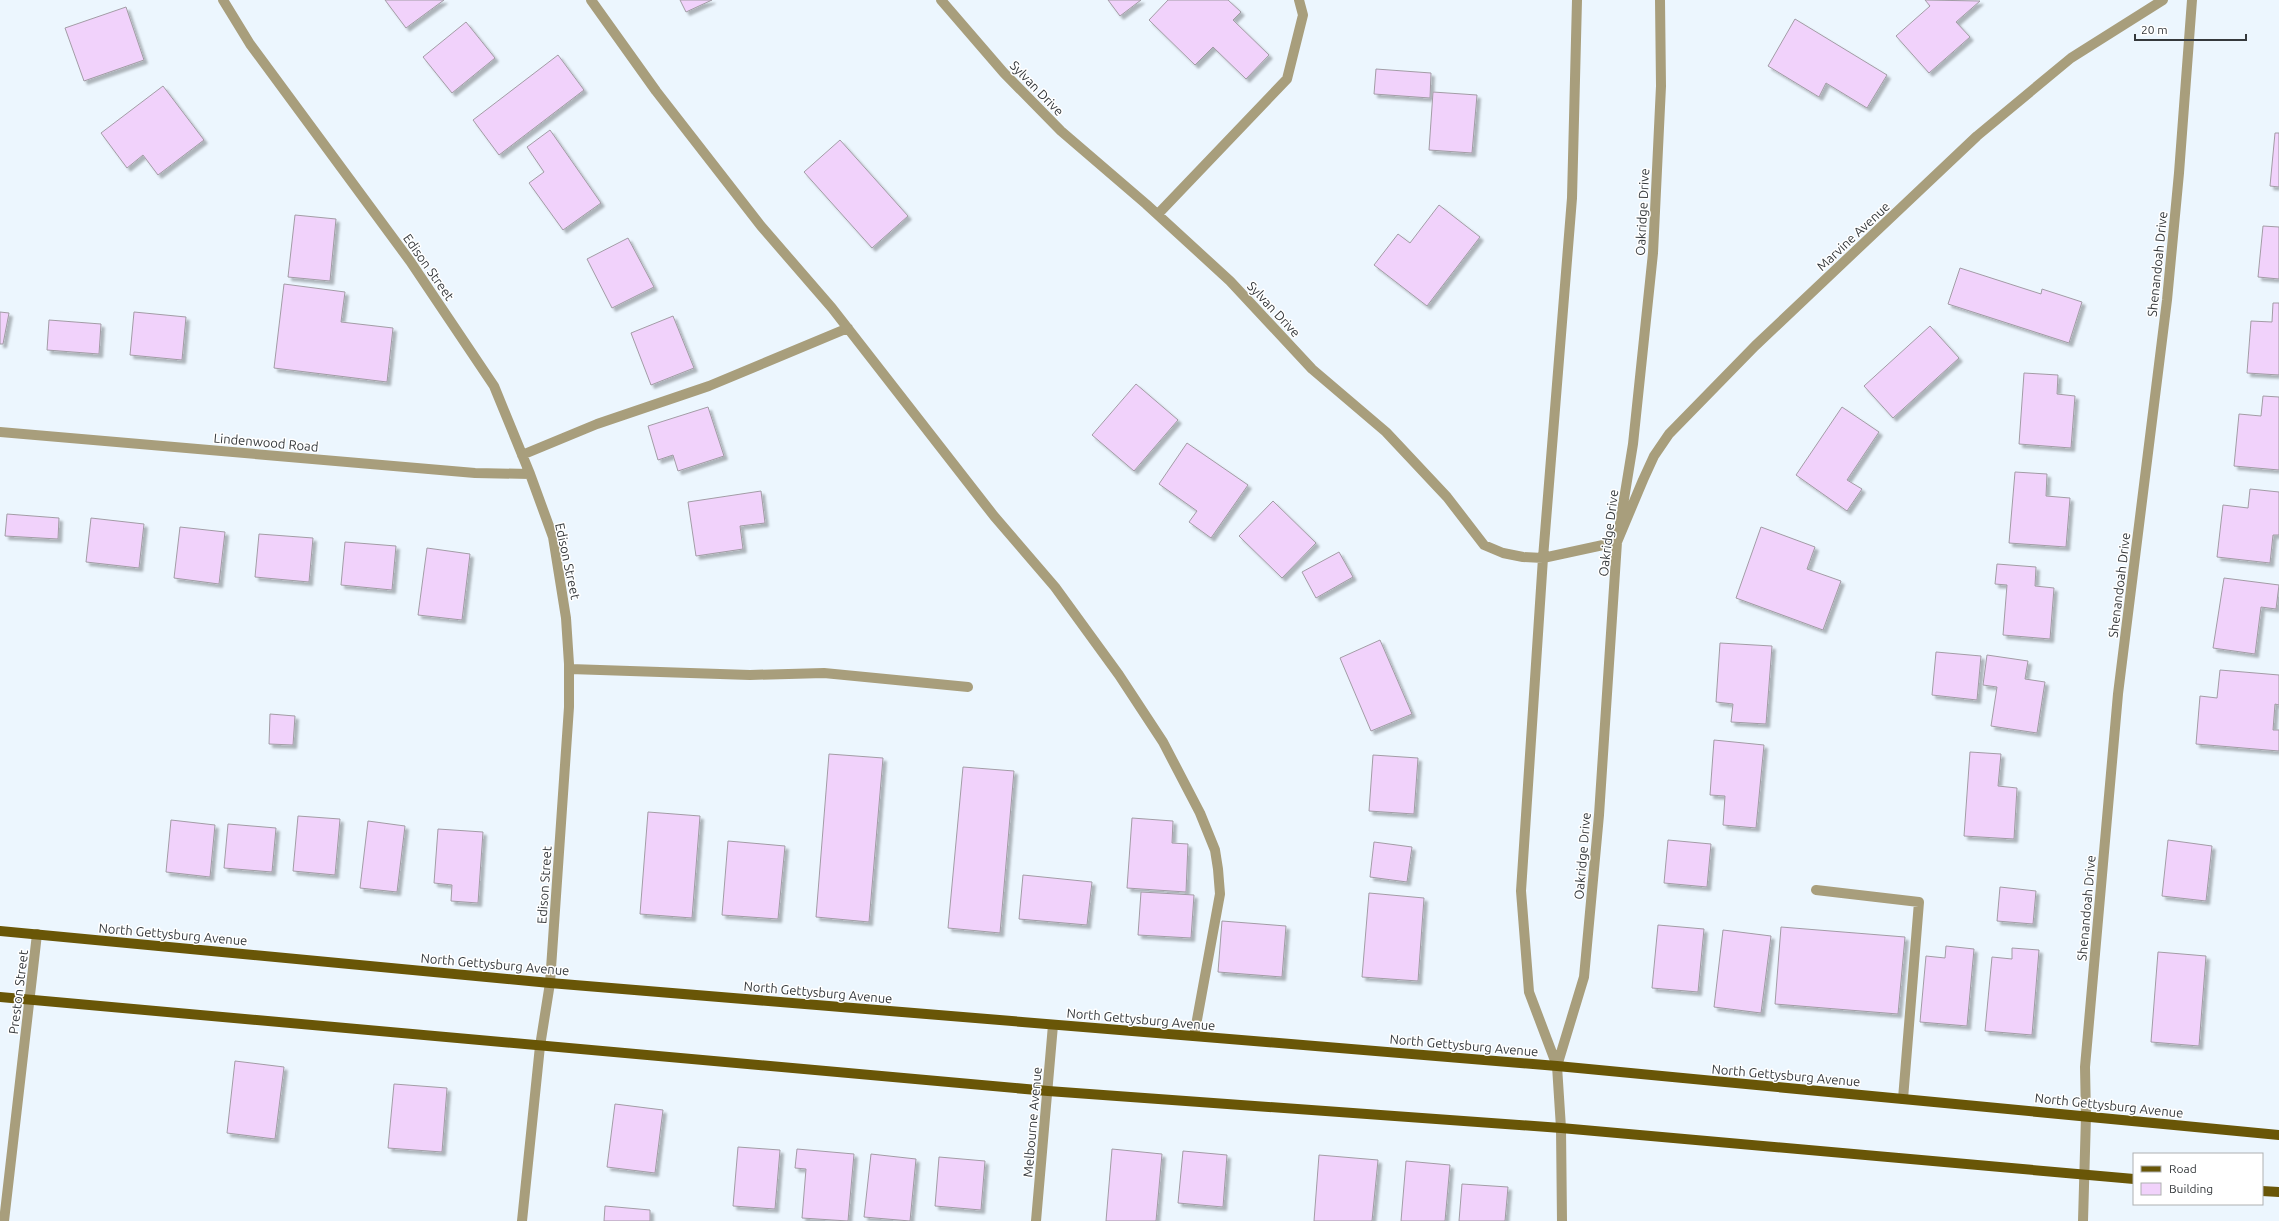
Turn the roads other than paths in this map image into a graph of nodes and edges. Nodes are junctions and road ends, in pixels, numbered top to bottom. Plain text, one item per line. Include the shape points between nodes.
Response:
1 (223, 0) edge
2 (591, 0) edge
3 (940, 0) edge
4 (1298, 0) edge
5 (1577, 0) edge
6 (1660, 0) edge
7 (2163, 0) edge
8 (2192, 0) edge
9 (1158, 214) junction
10 (848, 328) junction
11 (0, 432) edge
12 (522, 455) junction
13 (530, 474) junction
14 (1618, 542) junction
15 (1544, 558) junction
16 (570, 669) junction
17 (968, 687) dead end
18 (1816, 890) dead end
19 (0, 931) edge
20 (37, 934) junction
21 (550, 983) junction
22 (0, 997) edge
23 (30, 1000) junction
24 (1053, 1025) junction
25 (1194, 1036) junction
26 (540, 1046) junction
27 (1558, 1066) junction
28 (1048, 1092) junction
29 (1903, 1099) junction
30 (2086, 1116) junction
31 (1562, 1128) junction
32 (2279, 1135) edge
33 (2082, 1174) junction
34 (2133, 1179) edge
35 (2263, 1191) edge
36 (2279, 1192) edge
37 (3, 1198) edge
38 (4, 1221) edge
39 (522, 1221) edge
40 (1036, 1221) edge
41 (1562, 1221) edge
42 (2082, 1221) edge

1 - 12 street, Edison Street via 250,44 410,261 490,380
2 - 10 street via 656,90 752,214
3 - 9 street, Sylvan Drive via 1004,73 1061,131
4 - 9 street via 1303,15 1287,79
5 - 15 street, Oakridge Drive via 1572,198
6 - 14 street, Oakridge Drive via 1661,86 1653,253 1633,444
7 - 14 street, Marvine Avenue via 2071,58 1976,136 1755,346 1669,434 1642,480
8 - 30 street, Shenandoah Drive via 2167,300 2118,694 2084,1067
9 - 15 street, Sylvan Drive via 1230,281 1312,369 1386,432 1447,497 1484,545 1510,554
10 - 12 street via 709,386 597,424
10 - 25 street via 994,516 1055,587 1119,675 1163,742 1200,813 1215,850 1220,894
11 - 13 street, Lindenwood Road via 475,473
12 - 13 street, Edison Street
13 - 16 street, Edison Street via 553,537 566,618
14 - 15 street, Sylvan Drive
14 - 27 street, Oakridge Drive via 1599,814 1584,977
15 - 27 street, Oakridge Drive via 1521,891 1529,992
16 - 17 street via 750,675 824,672
16 - 21 street, Edison Street
18 - 29 street via 1919,902
19 - 20 main road, North Gettysburg Avenue
20 - 21 main road, North Gettysburg Avenue
20 - 23 street, Preston Street
21 - 24 main road, North Gettysburg Avenue
21 - 26 street, Edison Street
22 - 23 main road
23 - 26 main road
23 - 37 street, Preston Street
24 - 25 main road, North Gettysburg Avenue
24 - 28 street, Melbourne Avenue
25 - 27 main road, North Gettysburg Avenue
26 - 28 main road
26 - 39 street, Edison Street
27 - 29 main road, North Gettysburg Avenue
27 - 31 street, Oakridge Drive
28 - 31 main road
28 - 40 street, Melbourne Avenue
29 - 30 main road, North Gettysburg Avenue
30 - 32 main road, North Gettysburg Avenue
30 - 33 street, Shenandoah Drive
31 - 33 main road
31 - 41 street, Oakridge Drive
33 - 34 main road
33 - 42 street, Shenandoah Drive
35 - 36 main road
37 - 38 street, Preston Street

